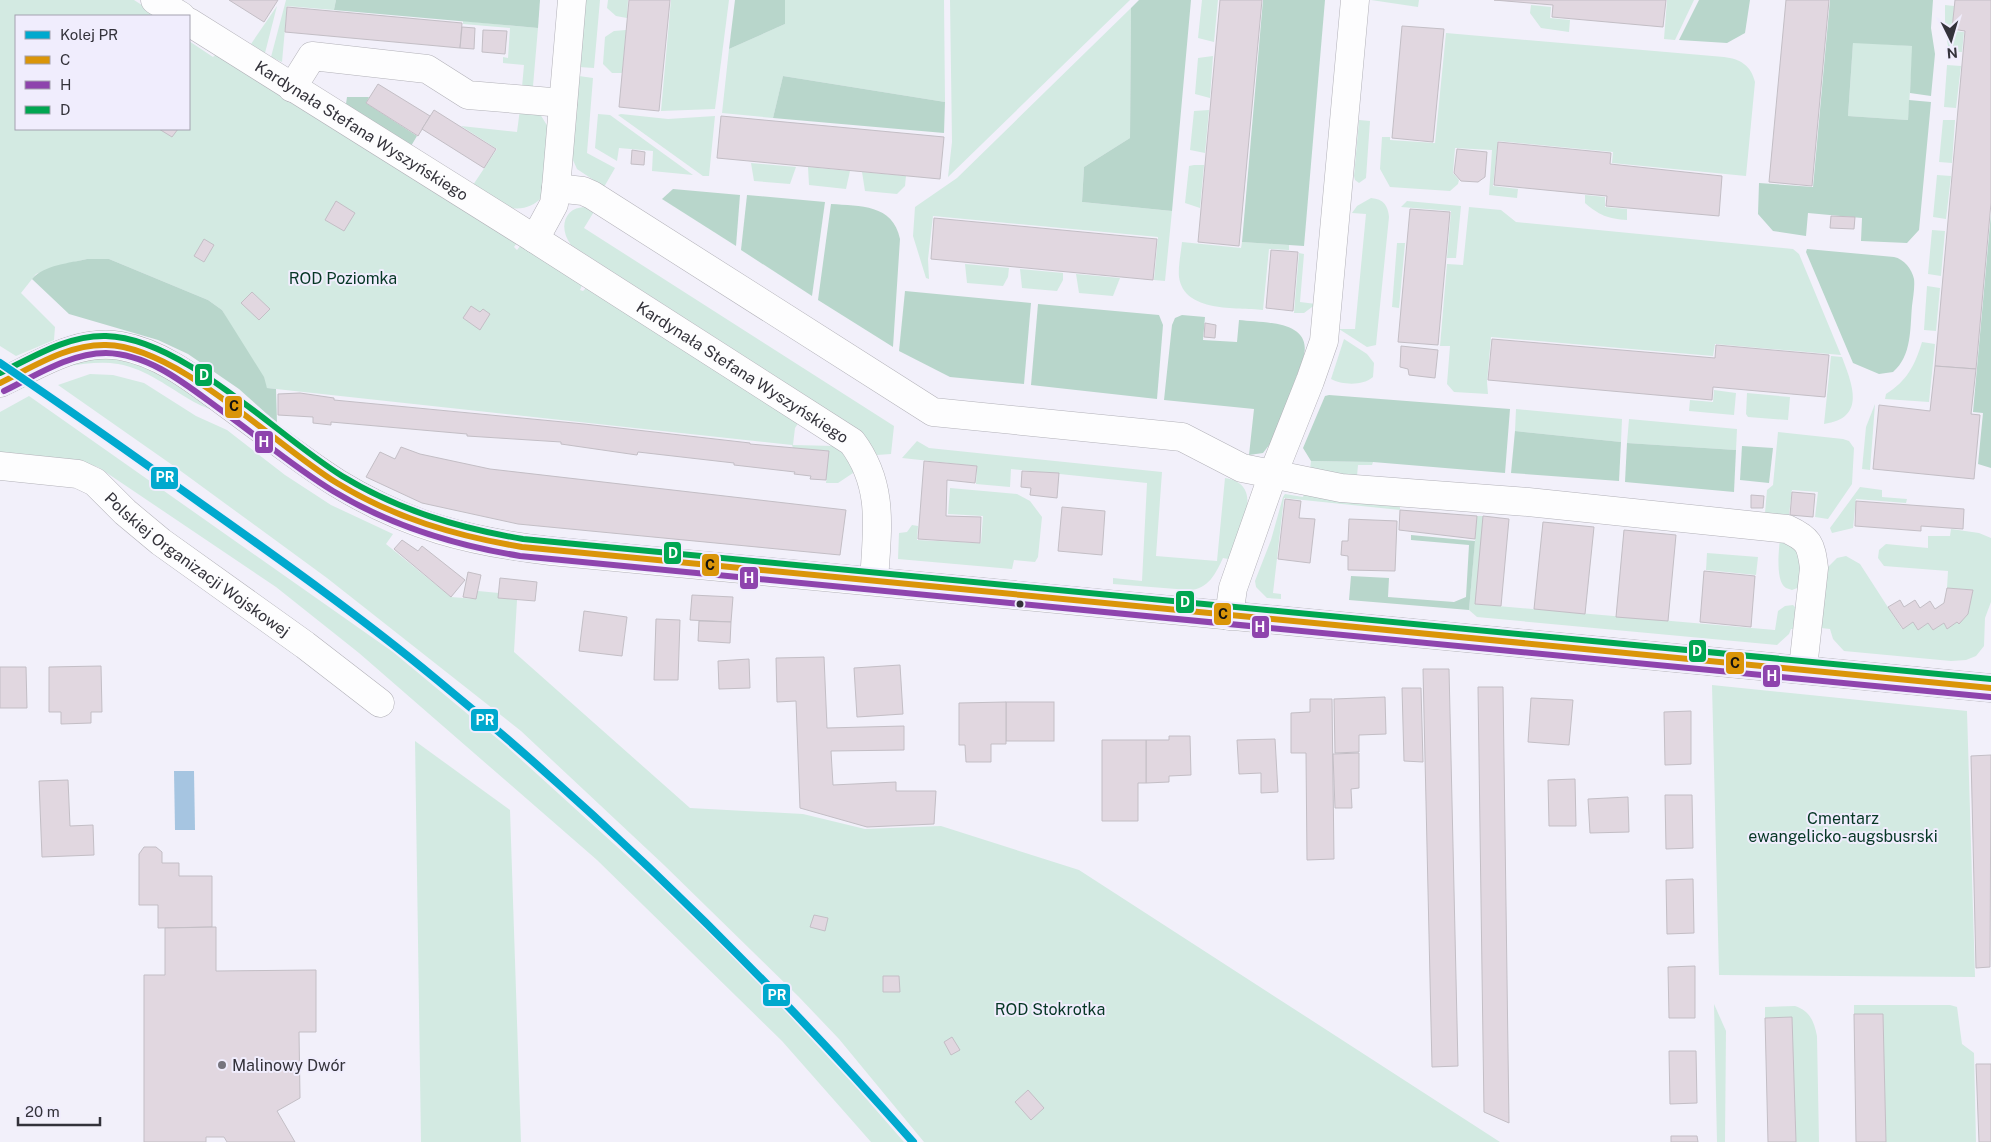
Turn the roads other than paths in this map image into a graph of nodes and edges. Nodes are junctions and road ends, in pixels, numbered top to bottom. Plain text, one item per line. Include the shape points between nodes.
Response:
1 (155, 0) edge
2 (572, 0) edge
3 (1355, 0) edge
4 (179, 15) edge
5 (190, 23) edge
6 (292, 88) junction
7 (563, 103) junction
8 (556, 188) junction
9 (536, 239) junction
10 (0, 383) edge
11 (0, 466) edge
12 (1272, 474) junction
13 (874, 582) junction
14 (1229, 616) junction
15 (1803, 668) junction
16 (1991, 688) edge
17 (380, 703) dead end

1 - 4 street
2 - 7 street
3 - 12 street via 1324,341
5 - 6 street, Kardynała Stefana Wyszyńskiego
6 - 7 street via 312,56 426,69 468,95
6 - 9 street, Kardynała Stefana Wyszyńskiego
7 - 8 street
8 - 9 street via 554,204
8 - 12 street via 592,195 933,412 1182,437 1228,463
9 - 13 street, Kardynała Stefana Wyszyńskiego via 852,442 869,469 876,492
10 - 13 street via 73,350 120,346 143,352 191,377 337,483 391,514 423,525 476,539 536,549
11 - 17 street, Polskiej Organizacji Wojskowej via 78,474 95,482 161,542
12 - 14 street via 1233,588
12 - 15 street via 1355,489 1528,502 1787,529 1811,546 1813,562
13 - 14 street
14 - 15 street
15 - 16 street

